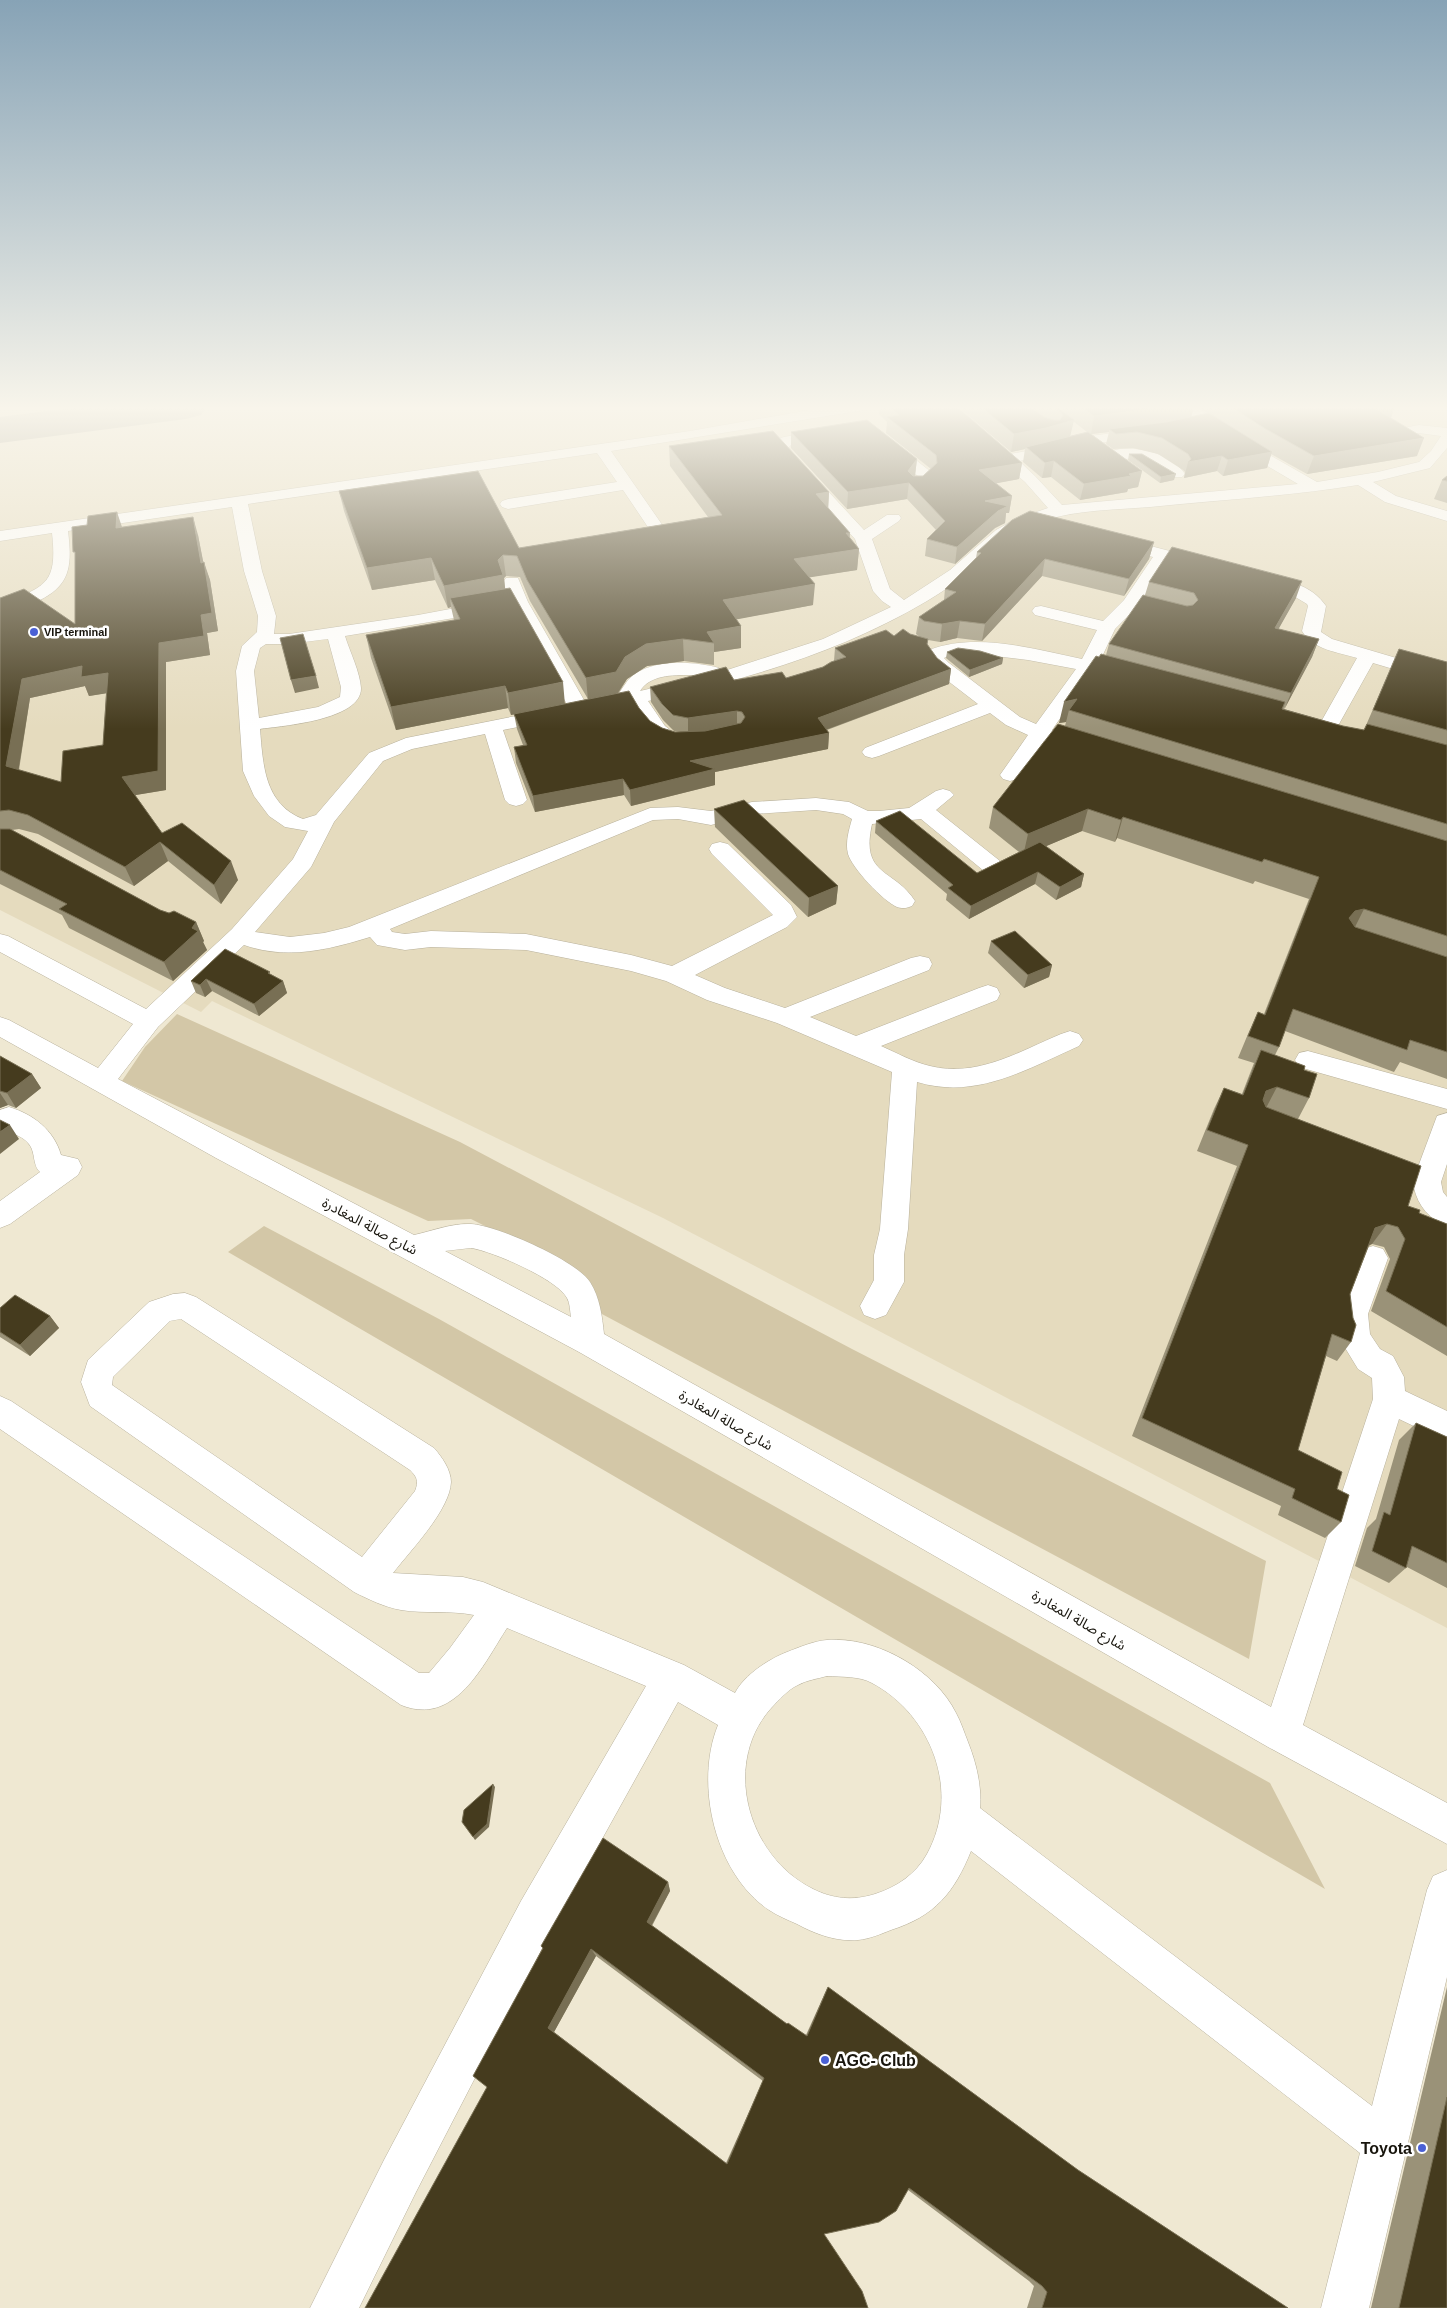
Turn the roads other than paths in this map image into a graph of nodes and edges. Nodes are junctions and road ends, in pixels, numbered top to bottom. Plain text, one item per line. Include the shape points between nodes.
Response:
1 (155, 514) edge
2 (242, 514) edge
3 (647, 514) edge
4 (840, 514) edge
5 (1047, 514) edge
6 (893, 518) dead end
7 (60, 528) junction
8 (0, 536) edge
9 (863, 538) junction
10 (1097, 538) edge
11 (664, 539) edge
12 (1163, 554) junction
13 (1219, 569) edge
14 (1246, 576) edge
15 (512, 582) edge
16 (519, 602) junction
17 (904, 607) junction
18 (0, 610) edge
19 (1042, 611) dead end
20 (1107, 627) junction
21 (335, 632) junction
22 (263, 638) junction
23 (1368, 656) junction
24 (1088, 665) junction
25 (1141, 679) edge
26 (1447, 679) edge
27 (638, 698) junction
28 (991, 706) junction
29 (584, 709) junction
30 (249, 725) junction
31 (492, 726) junction
32 (1327, 729) edge
33 (1039, 733) junction
34 (691, 742) edge
35 (872, 752) dead end
36 (1106, 753) edge
37 (1010, 775) dead end
38 (943, 795) dead end
39 (516, 800) dead end
40 (922, 809) junction
41 (863, 817) junction
42 (324, 820) junction
43 (720, 849) dead end
44 (992, 866) edge
45 (904, 901) dead end
46 (374, 927) junction
47 (240, 935) junction
48 (0, 942) edge
49 (920, 964) dead end
50 (674, 975) junction
51 (988, 994) dead end
52 (786, 1017) junction
53 (149, 1021) junction
54 (0, 1026) edge
55 (1070, 1040) dead end
56 (858, 1045) junction
57 (1308, 1060) dead end
58 (905, 1068) junction
59 (101, 1082) junction
60 (1447, 1099) edge
61 (1447, 1123) edge
62 (0, 1125) edge
63 (1356, 1154) edge
64 (1427, 1182) junction
65 (1447, 1214) edge
66 (0, 1216) edge
67 (411, 1248) junction
68 (1373, 1258) edge
69 (875, 1306) dead end
70 (590, 1342) junction
71 (1389, 1399) junction
72 (0, 1411) edge
73 (1447, 1427) edge
74 (366, 1580) junction
75 (500, 1608) junction
76 (671, 1678) junction
77 (740, 1717) junction
78 (1280, 1734) junction
79 (961, 1818) junction
80 (1447, 1824) edge
81 (1446, 1904) edge
82 (1385, 2144) junction
83 (334, 2308) edge
84 (1345, 2308) edge

1 - 7 street
2 - 22 street via 253,571 268,616
3 - 11 street
4 - 9 street
5 - 17 street via 1001,533 961,570
6 - 9 street
7 - 8 street
7 - 18 street via 62,560 53,587 41,595
9 - 17 street via 879,586 888,597
10 - 12 street
12 - 13 street
12 - 20 street via 1139,605
14 - 23 street via 1306,594 1317,606 1311,627 1314,636
15 - 16 street
16 - 21 street
16 - 29 street via 576,704
17 - 27 street via 888,625 787,668 733,675
19 - 20 street
20 - 24 street
21 - 22 street via 289,639
21 - 30 street via 351,687 348,699 332,709
22 - 30 street via 251,646 244,671
23 - 26 street
23 - 32 street
24 - 25 street
24 - 28 street via 957,646 932,648 937,663
24 - 33 street
27 - 29 street
27 - 34 street via 651,724 667,738
28 - 33 street
28 - 35 street
29 - 31 street
30 - 42 street via 253,772 262,796 286,817 302,825
31 - 39 street
31 - 42 street via 390,749 366,767
33 - 36 street
33 - 37 street
38 - 40 street
40 - 41 street via 903,816
40 - 44 street
41 - 45 street via 859,857
41 - 46 street via 849,808 816,804 752,808 711,818 678,813 650,814
42 - 47 street via 302,862
43 - 50 street via 783,910 785,916
46 - 47 street via 324,942 296,945 259,943
46 - 50 street via 385,939 405,942 431,939 526,942
47 - 53 street
48 - 53 street
49 - 52 street
50 - 52 street via 716,994
51 - 56 street
52 - 56 street
53 - 59 street
54 - 59 street, شارع صالة المغادرة
55 - 58 street via 990,1074 970,1078 925,1076
56 - 58 street
57 - 60 street
58 - 69 street via 889,1282
59 - 67 street, شارع صالة المغادرة
61 - 64 street
62 - 66 street via 9,1117 36,1133 49,1154 48,1164 68,1167
63 - 64 street
64 - 65 street via 1431,1199
67 - 70 street, شارع صالة المغادرة
67 - 70 street via 472,1236 500,1243 572,1282 581,1296
68 - 71 street via 1353,1314 1354,1331 1369,1359 1382,1366 1389,1383
70 - 78 street, شارع صالة المغادرة
71 - 73 street
71 - 78 street
72 - 75 street via 414,1692 440,1687
74 - 74 street via 104,1399 97,1391 95,1381 99,1370 160,1311 185,1306 422,1459 435,1478 434,1490
74 - 75 street via 407,1593 466,1595
75 - 76 street
76 - 77 street
76 - 83 street via 536,1916
77 - 79 street via 756,1694 777,1676 802,1664 827,1658 854,1659 880,1667 905,1681 927,1701 944,1726 956,1755 962,1786
77 - 79 street via 730,1745 725,1775 727,1807 737,1838 753,1866 775,1890 802,1908 831,1917 861,1919 890,1912 917,1897 938,1875 949,1855
78 - 80 street, شارع صالة المغادرة
79 - 82 street
81 - 82 street
82 - 84 street

